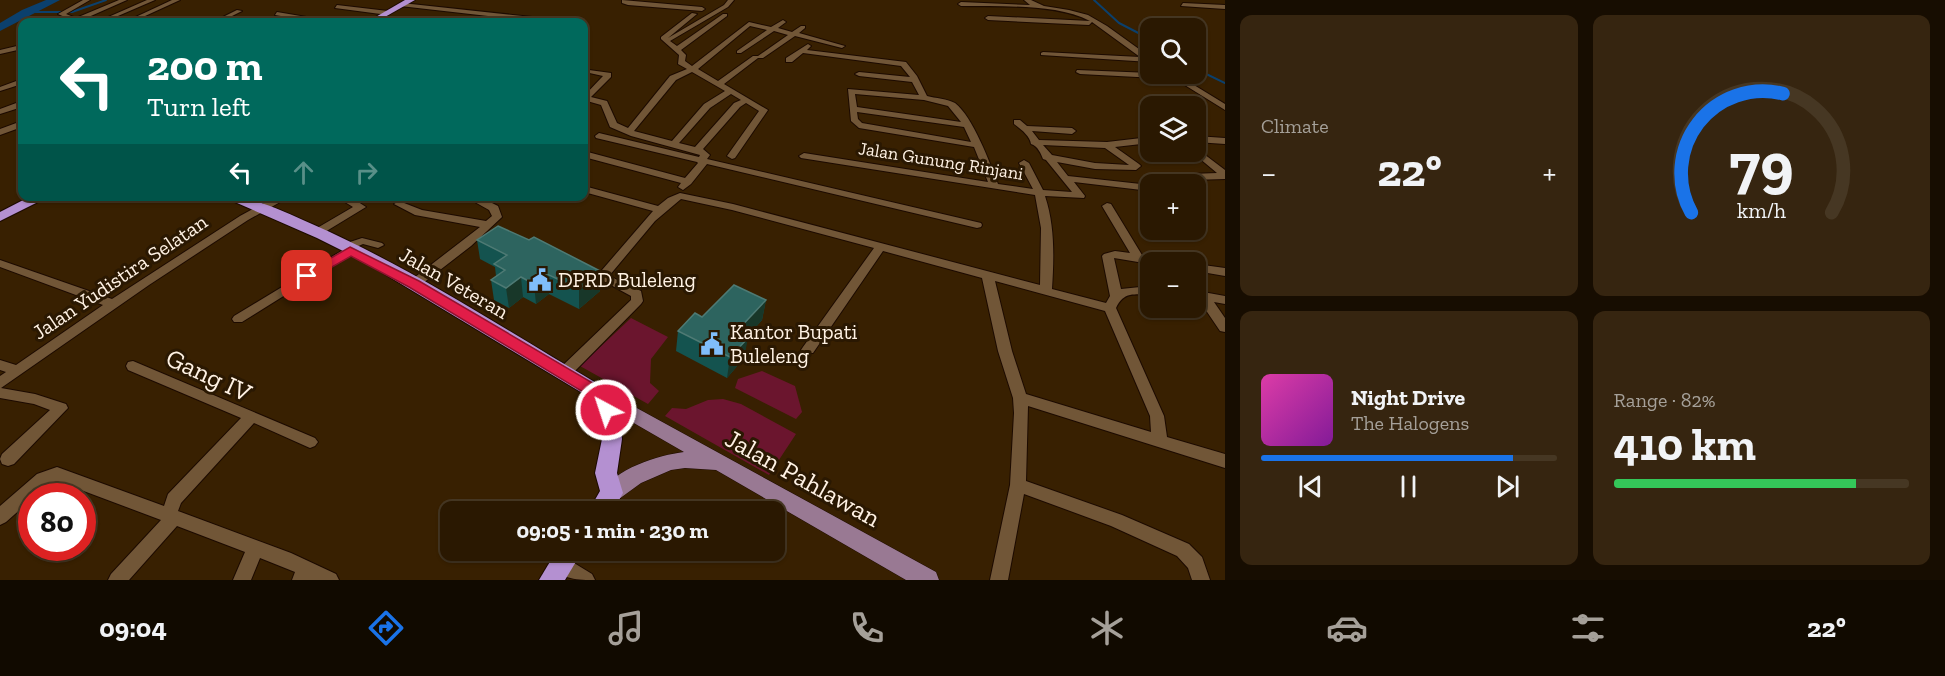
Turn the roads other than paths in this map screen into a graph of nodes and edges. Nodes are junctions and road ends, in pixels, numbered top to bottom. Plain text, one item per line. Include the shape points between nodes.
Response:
1 (87, 0) edge
2 (124, 0) edge
3 (152, 0) edge
4 (177, 0) edge
5 (411, 0) edge
6 (626, 0) edge
7 (731, 0) edge
8 (1027, 0) edge
9 (359, 2) dead end
10 (961, 4) dead end
11 (402, 5) junction
12 (704, 5) dead end
13 (1183, 5) dead end
14 (337, 7) dead end
15 (1225, 7) edge
16 (350, 8) junction
17 (1035, 8) junction
18 (719, 9) junction
19 (239, 11) dead end
20 (388, 13) junction
21 (277, 14) dead end
22 (694, 14) dead end
23 (73, 18) edge
24 (81, 18) edge
25 (109, 18) edge
26 (137, 18) edge
27 (224, 18) edge
28 (300, 18) edge
29 (379, 18) edge
30 (515, 18) edge
31 (988, 18) dead end
32 (783, 22) dead end
33 (1097, 23) junction
34 (803, 27) dead end
35 (772, 29) junction
36 (793, 34) junction
37 (818, 38) junction
38 (667, 41) junction
39 (842, 46) dead end
40 (18, 48) edge
41 (677, 49) junction
42 (802, 51) junction
43 (0, 52) edge
44 (739, 52) dead end
45 (1140, 53) edge
46 (1043, 54) dead end
47 (1140, 59) edge
48 (789, 60) dead end
49 (694, 68) junction
50 (589, 72) dead end
51 (1080, 72) dead end
52 (859, 74) dead end
53 (1140, 74) edge
54 (18, 76) edge
55 (915, 80) junction
56 (0, 81) edge
57 (18, 83) edge
58 (720, 83) junction
59 (1188, 84) edge
60 (0, 89) edge
61 (732, 90) junction
62 (588, 95) edge
63 (924, 98) junction
64 (588, 100) edge
65 (746, 100) junction
66 (18, 106) edge
67 (1225, 108) edge
68 (853, 109) junction
69 (0, 113) edge
70 (18, 120) edge
71 (18, 124) edge
72 (966, 125) junction
73 (1072, 131) dead end
74 (0, 132) edge
75 (629, 132) junction
76 (599, 136) dead end
77 (1206, 140) edge
78 (1140, 141) edge
79 (1225, 141) edge
80 (1034, 142) junction
81 (674, 144) junction
82 (976, 145) junction
83 (1107, 145) junction
84 (698, 150) junction
85 (588, 155) edge
86 (732, 156) dead end
87 (804, 156) dead end
88 (1046, 157) junction
89 (1206, 160) edge
90 (703, 161) junction
91 (1024, 163) dead end
92 (1225, 175) edge
93 (1206, 176) edge
94 (1065, 178) junction
95 (688, 182) junction
96 (994, 185) junction
97 (1140, 187) edge
98 (588, 190) edge
99 (1039, 194) junction
100 (675, 197) junction
101 (33, 201) edge
102 (242, 201) edge
103 (278, 201) edge
104 (350, 201) edge
105 (478, 201) edge
106 (399, 204) dead end
107 (1107, 206) dead end
108 (265, 209) junction
109 (660, 210) junction
110 (0, 217) edge
111 (489, 225) junction
112 (977, 225) dead end
113 (316, 233) junction
114 (378, 245) dead end
115 (880, 247) junction
116 (348, 249) junction
117 (1139, 259) joint
118 (0, 263) edge
119 (1206, 269) edge
120 (1225, 272) edge
121 (988, 277) junction
122 (414, 284) junction
123 (1046, 290) junction
124 (1140, 290) edge
125 (1206, 297) edge
126 (1225, 300) edge
127 (1113, 302) junction
128 (113, 304) junction
129 (1206, 305) edge
130 (238, 319) dead end
131 (1225, 328) edge
132 (808, 350) dead end
133 (0, 365) edge
134 (133, 366) dead end
135 (17, 370) junction
136 (564, 373) junction
137 (0, 383) edge
138 (591, 389) junction
139 (0, 393) edge
140 (1020, 399) junction
141 (252, 416) junction
142 (651, 423) joint
143 (1160, 441) junction
144 (310, 442) dead end
145 (8, 459) dead end
146 (1225, 461) edge
147 (735, 471) junction
148 (1018, 485) junction
149 (612, 493) junction
150 (606, 501) edge
151 (0, 517) edge
152 (172, 517) junction
153 (255, 548) junction
154 (561, 565) edge
155 (304, 574) edge
156 (117, 580) edge
157 (242, 580) edge
158 (330, 580) edge
159 (586, 580) edge
160 (928, 580) edge
161 (999, 580) edge
162 (1201, 580) edge

1 - 23 street via 63,12
2 - 24 street
3 - 25 street
4 - 26 street
5 - 11 highway
6 - 12 street
7 - 18 street
8 - 17 street
9 - 16 street
10 - 17 street
11 - 20 highway
11 - 30 street
13 - 15 street
14 - 16 street
16 - 20 street
17 - 33 street via 1077,14
18 - 38 street
18 - 41 street via 728,12
19 - 27 street
20 - 29 highway
21 - 28 street
22 - 38 street via 663,38
31 - 33 street
32 - 35 street
33 - 45 street
34 - 36 street
35 - 36 street
35 - 44 street
35 - 49 street via 749,24
36 - 37 street
36 - 58 street
37 - 39 street
37 - 42 street
38 - 41 street
40 - 43 street
41 - 49 street via 683,55 681,62
42 - 48 street
42 - 55 street via 901,63
46 - 47 street
49 - 58 street
49 - 75 street via 673,78
50 - 62 street via 608,75
51 - 53 street
52 - 55 street
54 - 56 street
55 - 63 street
57 - 60 street
58 - 61 street
59 - 67 street
61 - 65 street
61 - 81 street via 707,106
63 - 68 street via 852,90
63 - 72 street via 951,104
64 - 75 street via 606,106 612,124
65 - 84 street via 737,105
65 - 86 street via 765,111
66 - 69 street
68 - 72 street
68 - 82 street via 855,123 867,127
69 - 70 street
71 - 74 street
72 - 82 street
73 - 80 street via 1021,125
75 - 81 street
76 - 90 street
77 - 79 street
78 - 83 street
80 - 83 street
80 - 88 street
81 - 84 street
82 - 96 street
83 - 88 street via 1136,166 1104,167
84 - 90 street via 705,155
85 - 95 street
87 - 96 street, Jalan Gunung Rinjani
88 - 94 street
89 - 92 street
90 - 95 street
90 - 112 street
91 - 99 street, Jalan Gunung Rinjani
92 - 93 street
94 - 97 street
94 - 99 street via 1080,196
95 - 100 street
96 - 99 street, Jalan Gunung Rinjani
98 - 109 street
99 - 123 street via 1046,239
100 - 109 street
100 - 115 street via 689,196
101 - 110 highway
102 - 108 highway, Jalan Veteran
103 - 108 street, Jalan Yudistira Selatan
104 - 113 street via 361,207
105 - 111 street via 496,211 497,217
106 - 111 street via 426,215
107 - 117 street
108 - 113 highway, Jalan Veteran
108 - 128 street, Jalan Yudistira Selatan via 224,231
109 - 136 street via 602,277 637,294 637,301
111 - 122 street
113 - 116 highway, Jalan Veteran
114 - 116 street via 362,241
115 - 121 street
115 - 132 street
116 - 122 highway, Jalan Veteran
116 - 130 street
117 - 127 street via 1108,256
118 - 128 street
119 - 120 street
121 - 123 street
121 - 140 street
122 - 136 highway, Jalan Veteran
123 - 127 street
124 - 127 street
125 - 126 street
127 - 143 street via 1157,416
128 - 135 street, Jalan Yudistira Selatan
129 - 131 street
133 - 135 street
134 - 141 street, Gang IV
135 - 137 street, Jalan Yudistira Selatan
136 - 138 highway, Jalan Veteran
138 - 142 main road, Jalan Veteran
138 - 149 highway via 610,421 612,440 606,473
139 - 145 street via 61,408
140 - 143 street
140 - 148 street
141 - 144 street
141 - 152 street, Gang IV via 174,499
142 - 147 main road, Jalan Pahlawan
143 - 146 street
147 - 149 main road via 705,461 675,461 627,480
147 - 160 main road, Jalan Pahlawan
148 - 161 street
148 - 162 street via 1116,520 1183,550 1196,563
149 - 150 highway
151 - 152 street via 43,479 57,474
152 - 153 street
152 - 156 street, Gang IV
153 - 155 street
153 - 157 street
154 - 159 street
155 - 158 street

